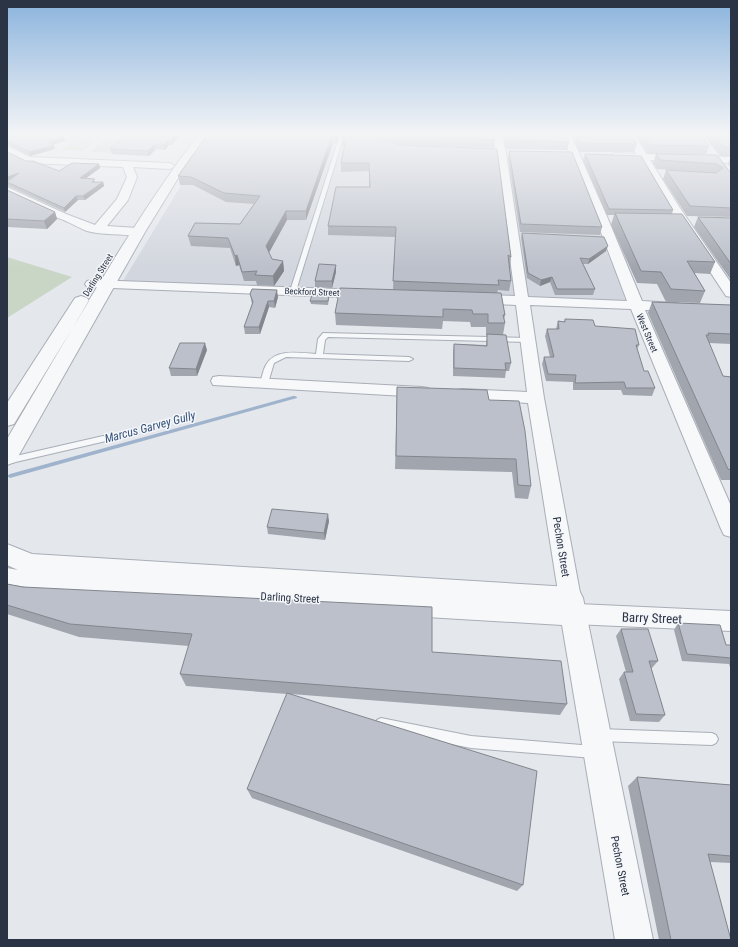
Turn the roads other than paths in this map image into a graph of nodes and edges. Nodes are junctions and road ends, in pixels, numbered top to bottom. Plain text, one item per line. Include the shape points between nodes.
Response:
1 (131, 179) edge
2 (162, 179) edge
3 (171, 179) edge
4 (328, 179) edge
5 (506, 179) edge
6 (587, 179) edge
7 (656, 179) edge
8 (7, 190) edge
9 (602, 220) junction
10 (617, 220) edge
11 (668, 220) edge
12 (683, 220) junction
13 (697, 221) edge
14 (98, 229) junction
15 (132, 232) junction
16 (92, 284) junction
17 (108, 284) junction
18 (293, 292) junction
19 (731, 293) edge
20 (380, 295) edge
21 (467, 298) edge
22 (522, 301) junction
23 (636, 305) junction
24 (691, 308) edge
25 (528, 340) junction
26 (320, 356) junction
27 (410, 359) dead end
28 (219, 381) dead end
29 (264, 383) junction
30 (536, 398) junction
31 (11, 429) edge
32 (103, 439) dead end
33 (7, 457) edge
34 (7, 461) edge
35 (731, 529) edge
36 (7, 554) edge
37 (7, 579) edge
38 (437, 598) junction
39 (571, 606) junction
40 (731, 621) edge
41 (374, 722) edge
42 (712, 738) dead end
43 (597, 743) junction
44 (634, 940) edge

1 - 14 street via 122,200
2 - 15 street, Darling Street
3 - 15 street, Darling Street
4 - 18 lane
5 - 22 street, Pechon Street via 517,235
6 - 9 street, West Street
7 - 12 street
8 - 14 street via 62,216
9 - 10 street
9 - 23 street, West Street via 606,239
11 - 12 street
12 - 13 street
12 - 19 street
14 - 15 street
15 - 16 street, Darling Street
15 - 17 street, Darling Street
16 - 17 street, Beckford Street
16 - 31 street, Darling Street
17 - 18 street, Beckford Street
17 - 31 street, Darling Street
18 - 20 street, Beckford Street
21 - 22 street
22 - 23 street
22 - 25 street, Pechon Street
23 - 24 street
23 - 35 street, West Street
25 - 26 lane via 326,335 322,339
25 - 30 street, Pechon Street
26 - 27 lane
26 - 29 lane via 285,355 274,358 270,362
28 - 29 street
29 - 30 street
30 - 39 street, Pechon Street
31 - 33 street, Darling Street
32 - 34 lane
36 - 38 street, Darling Street via 30,564
37 - 38 street, Darling Street via 24,582
38 - 39 street, Darling Street
39 - 40 street, Barry Street
39 - 43 street, Pechon Street
41 - 43 lane via 471,742
42 - 43 lane
43 - 44 street, Pechon Street

